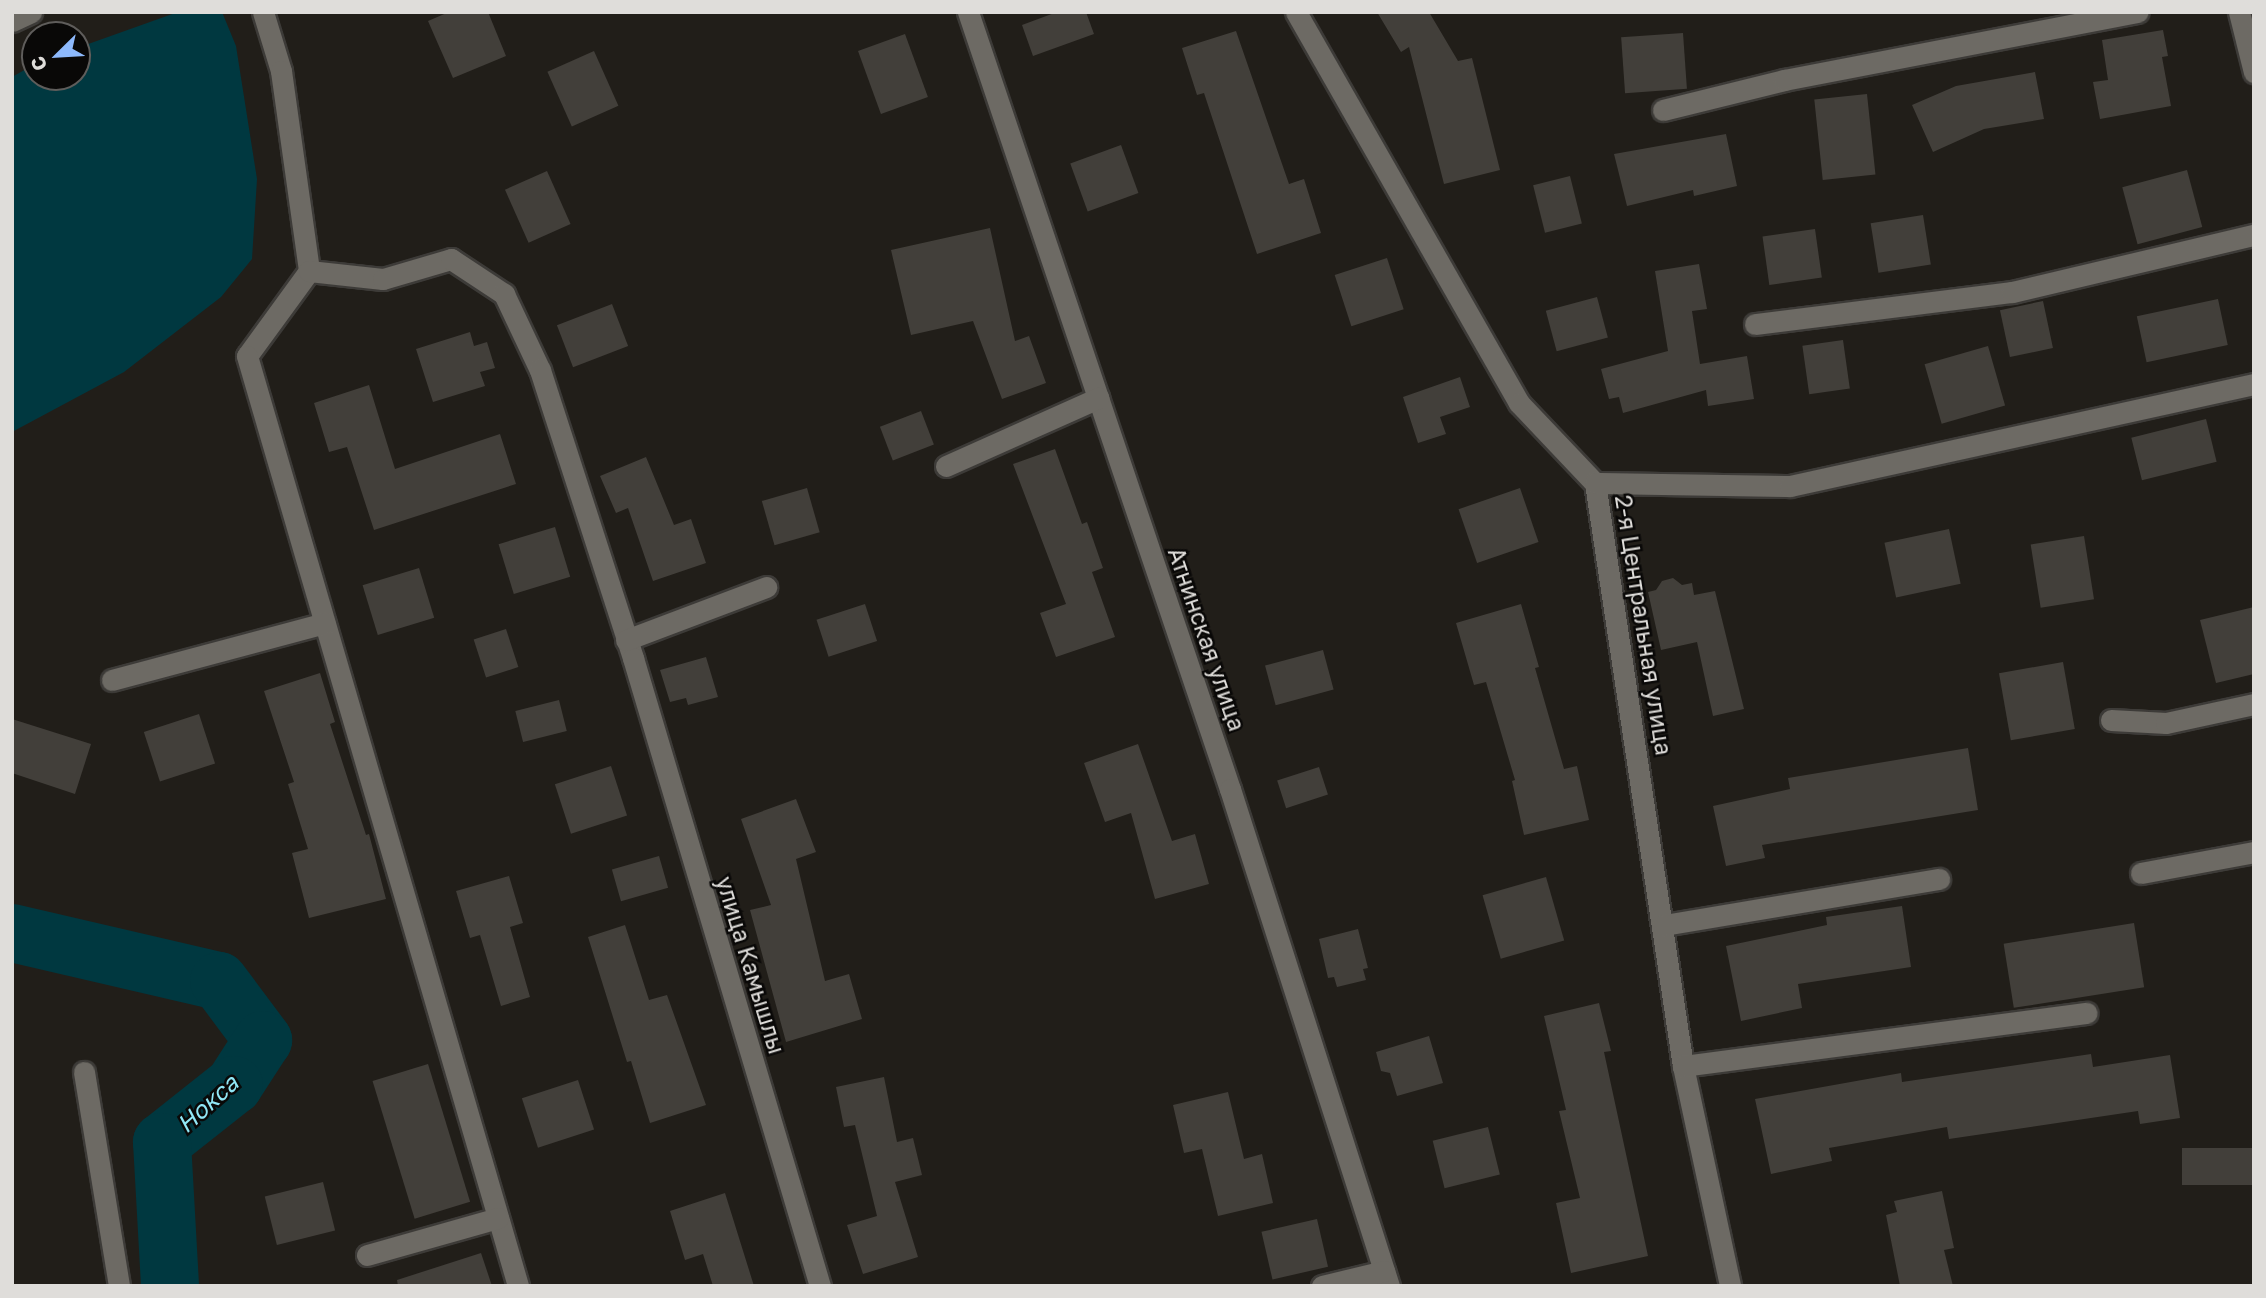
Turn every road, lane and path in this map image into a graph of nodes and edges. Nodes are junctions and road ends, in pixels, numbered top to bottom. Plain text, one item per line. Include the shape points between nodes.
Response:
1 (31, 12) edge
2 (263, 12) edge
3 (968, 12) edge
4 (1296, 12) edge
5 (2138, 12) edge
6 (2239, 12) edge
7 (12, 21) edge
8 (2250, 43) edge
9 (2254, 72) edge
10 (1663, 110) dead end
11 (2254, 235) edge
12 (309, 271) junction
13 (1755, 324) dead end
14 (2254, 384) edge
15 (1098, 398) junction
16 (946, 466) dead end
17 (1595, 483) junction
18 (765, 587) dead end
19 (325, 623) junction
20 (630, 649) junction
21 (112, 680) dead end
22 (2254, 704) edge
23 (2111, 720) dead end
24 (2254, 852) edge
25 (2141, 873) dead end
26 (1939, 879) dead end
27 (1664, 925) junction
28 (2087, 1013) dead end
29 (1684, 1066) junction
30 (84, 1072) dead end
31 (498, 1218) junction
32 (367, 1255) dead end
33 (1387, 1278) edge
34 (120, 1286) edge
35 (518, 1286) edge
36 (820, 1286) edge
37 (1322, 1286) edge
38 (1730, 1286) edge

1 - 7 street
2 - 12 street via 281,71
3 - 15 street, Атнинская улица
4 - 17 street, 2-я Центральная улица via 1519,403
5 - 10 street via 1784,80
6 - 8 street
8 - 9 street
11 - 13 street via 2012,292
12 - 19 street via 247,356
12 - 20 street, улица Камышлы via 383,279 451,259 504,294 540,370
14 - 17 street via 1790,486
15 - 16 street
15 - 33 street, Атнинская улица
17 - 27 street, 2-я Центральная улица
18 - 20 street
19 - 21 street
19 - 31 street
20 - 36 street, улица Камышлы
22 - 23 street via 2166,723
24 - 25 street
26 - 27 street
27 - 29 street, 2-я Центральная улица
28 - 29 street
29 - 38 street, 2-я Центральная улица
30 - 34 street
31 - 32 street
31 - 35 street
33 - 37 street

